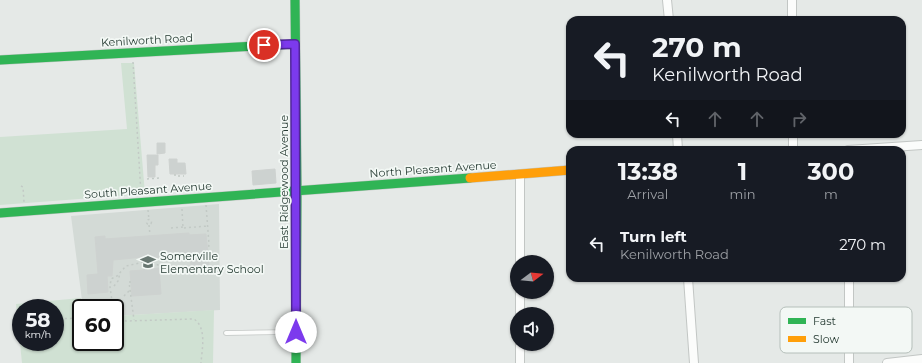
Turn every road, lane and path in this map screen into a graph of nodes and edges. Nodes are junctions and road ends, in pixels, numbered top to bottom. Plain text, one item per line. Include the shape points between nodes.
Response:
1 (295, 0) edge
2 (667, 0) edge
3 (792, 0) edge
4 (669, 16) edge
5 (792, 16) edge
6 (295, 44) junction
7 (0, 60) edge
8 (133, 60) dead end
9 (922, 145) edge
10 (906, 146) edge
11 (566, 170) edge
12 (175, 174) dead end
13 (520, 174) junction
14 (184, 176) dead end
15 (160, 178) dead end
16 (147, 179) dead end
17 (21, 186) dead end
18 (297, 191) junction
19 (141, 196) dead end
20 (24, 204) dead end
21 (206, 205) dead end
22 (182, 207) dead end
23 (148, 210) dead end
24 (0, 213) edge
25 (208, 226) junction
26 (183, 227) junction
27 (171, 228) dead end
28 (150, 235) dead end
29 (208, 253) dead end
30 (520, 255) edge
31 (144, 262) dead end
32 (152, 262) dead end
33 (163, 269) dead end
34 (120, 273) junction
35 (131, 282) dead end
36 (688, 282) edge
37 (849, 282) edge
38 (114, 286) dead end
39 (130, 290) junction
40 (124, 296) dead end
41 (111, 299) edge
42 (849, 307) edge
43 (124, 319) edge
44 (134, 320) junction
45 (296, 332) junction
46 (226, 333) dead end
47 (520, 351) edge
48 (922, 359) edge
49 (201, 363) edge
50 (296, 363) edge
51 (520, 363) edge
52 (694, 363) edge
53 (887, 363) edge

1 - 6 street, East Ridgewood Avenue
2 - 4 street
3 - 5 street
6 - 7 street, Kenilworth Road
6 - 18 street, East Ridgewood Avenue
8 - 19 path
9 - 10 street
11 - 13 street, North Pleasant Avenue
12 - 14 path
13 - 18 street, North Pleasant Avenue
13 - 30 street
15 - 16 path
17 - 20 path
18 - 24 street, South Pleasant Avenue
18 - 45 street, East Ridgewood Avenue
21 - 25 path
22 - 26 path
23 - 28 path via 148,220 151,222
25 - 26 path
25 - 29 path
26 - 27 path
31 - 34 path via 126,266
32 - 33 path
34 - 38 path
34 - 41 path via 110,281
35 - 39 path
36 - 52 street
37 - 42 street
39 - 40 path
39 - 44 path
43 - 44 path
44 - 49 path via 194,319 202,328
45 - 46 lane
45 - 50 street, East Ridgewood Avenue
47 - 51 street
48 - 53 street

